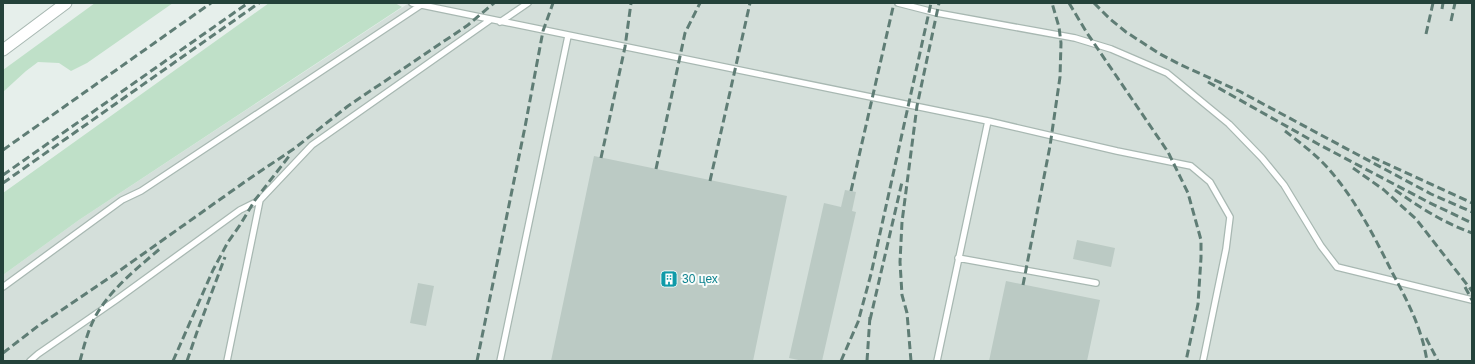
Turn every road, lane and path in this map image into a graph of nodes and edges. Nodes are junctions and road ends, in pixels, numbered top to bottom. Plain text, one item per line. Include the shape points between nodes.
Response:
1 (66, 3) edge
2 (412, 3) edge
3 (528, 3) edge
4 (898, 3) edge
5 (421, 5) junction
6 (490, 20) junction
7 (500, 22) junction
8 (568, 36) junction
9 (3, 50) edge
10 (988, 121) junction
11 (260, 200) junction
12 (958, 258) junction
13 (1096, 283) dead end
14 (3, 287) edge
15 (1472, 300) edge
16 (30, 361) edge
17 (227, 361) edge
18 (500, 361) edge
19 (937, 361) edge
20 (1203, 361) edge

1 - 9 street
2 - 5 lane
3 - 7 lane
4 - 15 lane via 937,13 1075,38 1111,49 1167,74 1229,124 1262,158 1284,185 1321,246 1337,267
5 - 6 lane
5 - 14 lane via 141,191 122,200
6 - 7 lane
6 - 11 lane via 312,145
7 - 8 lane
8 - 10 lane
8 - 18 lane
10 - 12 lane
10 - 20 lane via 1191,166 1210,182 1230,217
11 - 16 lane via 240,210
11 - 17 lane
12 - 13 lane
12 - 19 lane

